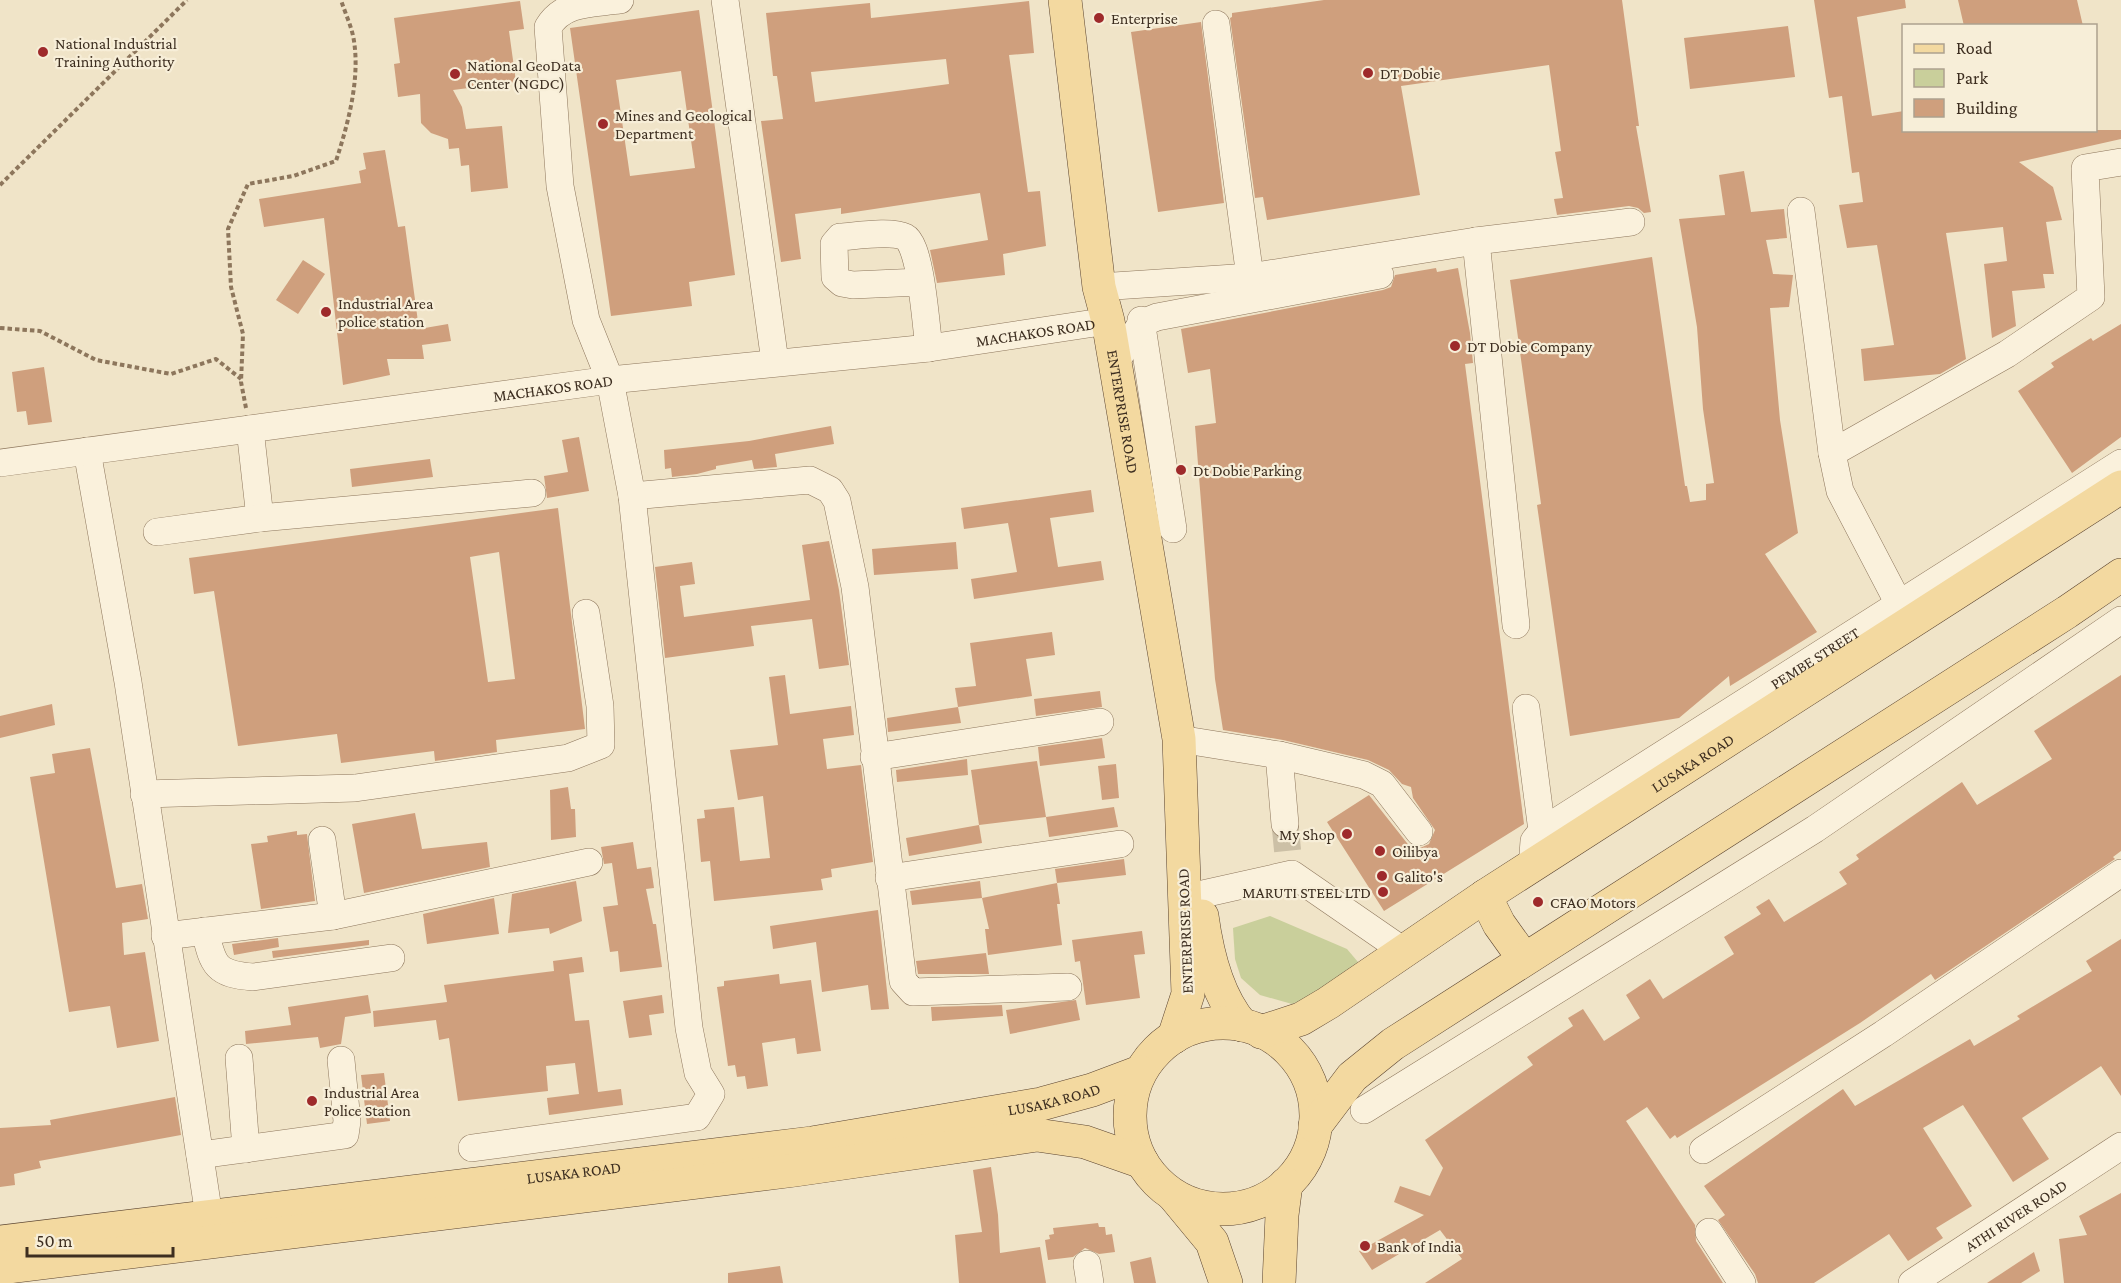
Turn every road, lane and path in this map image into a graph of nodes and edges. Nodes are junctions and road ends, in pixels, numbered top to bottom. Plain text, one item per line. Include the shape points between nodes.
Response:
1 (187, 0) edge
2 (341, 0) edge
3 (620, 0) edge
4 (725, 0) edge
5 (1065, 0) edge
6 (1216, 24) dead end
7 (2121, 162) edge
8 (0, 185) edge
9 (1801, 211) dead end
10 (1631, 222) dead end
11 (1476, 241) junction
12 (1380, 275) dead end
13 (1250, 277) junction
14 (920, 282) dead end
15 (1099, 287) junction
16 (1108, 321) junction
17 (1141, 322) junction
18 (0, 328) edge
19 (929, 348) junction
20 (775, 362) junction
21 (1114, 364) junction
22 (610, 380) junction
23 (1154, 393) junction
24 (1120, 402) junction
25 (250, 429) junction
26 (87, 451) junction
27 (1832, 453) junction
28 (0, 463) edge
29 (2121, 463) edge
30 (532, 492) dead end
31 (632, 496) junction
32 (2116, 499) edge
33 (260, 518) junction
34 (1173, 529) dead end
35 (156, 532) dead end
36 (2121, 574) edge
37 (1942, 590) junction
38 (1899, 604) junction
39 (586, 613) dead end
40 (2121, 620) edge
41 (1516, 625) dead end
42 (1526, 708) dead end
43 (1100, 722) dead end
44 (1179, 739) junction
45 (1278, 755) junction
46 (874, 757) junction
47 (144, 794) junction
48 (1285, 824) tunnel mouth
49 (1542, 831) junction
50 (1419, 832) dead end
51 (322, 840) dead end
52 (1120, 844) dead end
53 (589, 862) dead end
54 (1532, 868) junction
55 (2121, 873) edge
56 (889, 878) junction
57 (1192, 896) junction
58 (1485, 896) junction
59 (333, 916) junction
60 (205, 932) junction
61 (165, 936) junction
62 (1405, 952) junction
63 (391, 958) dead end
64 (1524, 959) junction
65 (1068, 987) dead end
66 (1252, 1028) junction
67 (1174, 1037) junction
68 (239, 1058) dead end
69 (342, 1060) dead end
70 (1140, 1072) junction
71 (1364, 1110) dead end
72 (1315, 1126) junction
73 (2121, 1146) edge
74 (472, 1148) dead end
75 (246, 1149) junction
76 (1702, 1150) dead end
77 (200, 1155) junction
78 (1142, 1162) junction
79 (1286, 1184) junction
80 (1172, 1194) junction
81 (209, 1216) junction
82 (1709, 1232) dead end
83 (0, 1242) edge
84 (0, 1268) edge
85 (1226, 1283) edge
86 (1279, 1283) edge
87 (1742, 1283) edge
88 (1912, 1283) edge

1 - 8 path
2 - 18 path via 354,41 353,81 348,126 336,161 293,176 248,184 228,229 231,287 243,334 241,382 240,376 216,359 171,374 96,360 40,332
3 - 22 street via 567,8 556,14 548,27 560,186 586,320
4 - 20 street
5 - 15 main road, ENTERPRISE ROAD
6 - 13 street
7 - 27 street via 2085,168 2091,297 2007,354
9 - 27 street
10 - 11 street
11 - 13 street
11 - 41 street
12 - 17 street
13 - 15 street
14 - 19 street
15 - 16 main road, ENTERPRISE ROAD
16 - 19 street, MACHAKOS ROAD
16 - 21 main road, ENTERPRISE ROAD
17 - 21 street
17 - 23 street
19 - 20 street, MACHAKOS ROAD
20 - 22 street, MACHAKOS ROAD
21 - 24 main road, ENTERPRISE ROAD
22 - 25 street, MACHAKOS ROAD
22 - 31 street
23 - 24 street
23 - 34 street
24 - 44 main road, ENTERPRISE ROAD
25 - 26 street, MACHAKOS ROAD
25 - 33 street
26 - 28 street, MACHAKOS ROAD
26 - 47 street
27 - 38 street via 1840,491
29 - 37 street, PEMBE STREET
30 - 33 street
31 - 46 street via 810,480 830,490 837,501 855,587
31 - 74 street via 689,1028 698,1073 711,1094 697,1117
32 - 37 main road, LUSAKA ROAD
33 - 35 street
36 - 64 main road
37 - 38 street, PEMBE STREET
37 - 54 main road, LUSAKA ROAD
38 - 49 street, PEMBE STREET
39 - 47 street via 600,706 601,745 568,758 355,788
40 - 71 street via 1815,828
42 - 49 street
43 - 46 street
44 - 45 street
44 - 57 main road, ENTERPRISE ROAD
45 - 48 street
45 - 50 street via 1364,775 1382,784
46 - 56 street
47 - 61 street
49 - 54 street via 1533,841
51 - 59 street
52 - 56 street
53 - 59 street
54 - 58 main road, LUSAKA ROAD
55 - 76 street
56 - 65 street via 899,964 903,981 913,992
57 - 62 street via 1290,865
57 - 66 main road, ENTERPRISE ROAD via 1225,998
57 - 67 main road, ENTERPRISE ROAD via 1188,994
58 - 62 main road, LUSAKA ROAD
58 - 64 main road
59 - 60 street
60 - 61 street
60 - 63 street via 211,959 218,968 238,976
61 - 77 street
62 - 66 main road, LUSAKA ROAD via 1301,1019
64 - 72 main road via 1358,1071
66 - 67 main road via 1219,1023 1195,1027
66 - 72 main road via 1281,1044 1297,1060 1309,1080
67 - 70 main road via 1155,1052
68 - 75 street
69 - 75 street via 345,1135
70 - 78 main road via 1132,1094 1130,1117 1133,1140
70 - 81 main road, LUSAKA ROAD via 1041,1104 812,1143
72 - 79 main road via 1306,1158
73 - 88 street, ATHI RIVER ROAD
75 - 77 street
77 - 81 street
78 - 80 main road
78 - 84 main road, LUSAKA ROAD via 1085,1142 1037,1135 795,1170
79 - 80 main road via 1266,1198 1227,1208 1194,1204
79 - 86 main road
80 - 85 main road via 1212,1242
81 - 83 main road, LUSAKA ROAD
82 - 87 street

